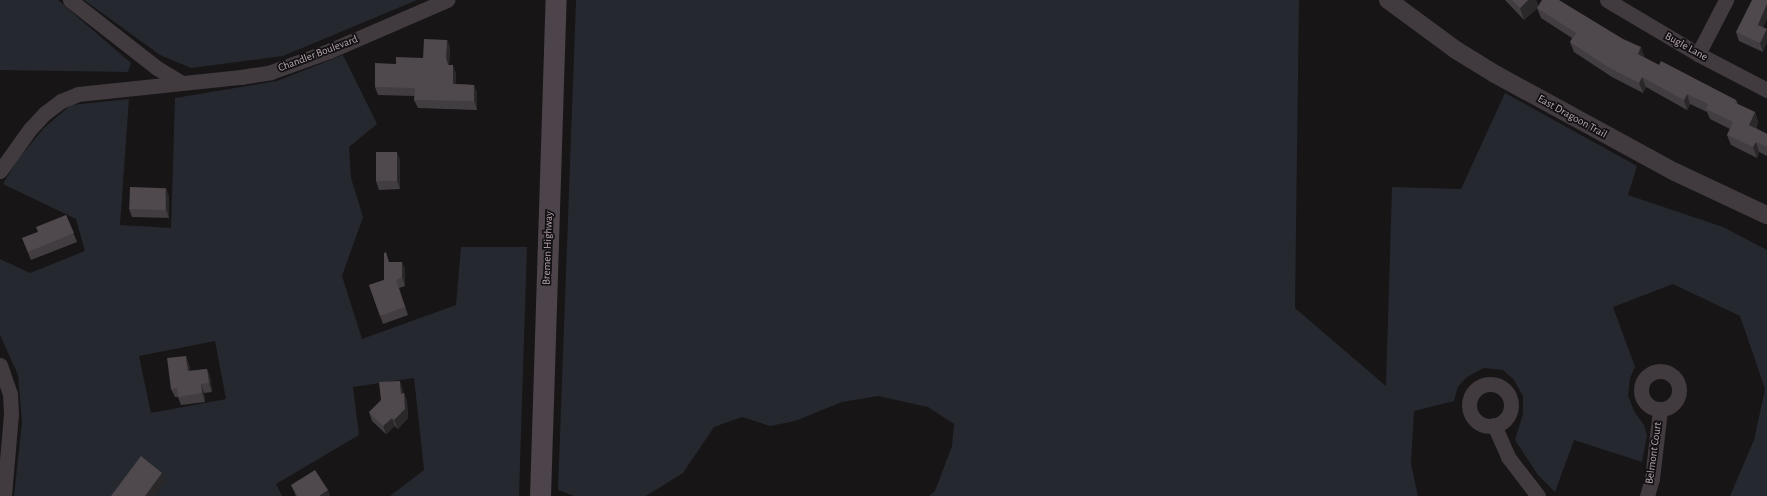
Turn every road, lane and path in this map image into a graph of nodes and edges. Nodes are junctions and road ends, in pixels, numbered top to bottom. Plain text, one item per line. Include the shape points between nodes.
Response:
1 (70, 0) edge
2 (447, 0) edge
3 (556, 0) edge
4 (1388, 0) edge
5 (1607, 0) edge
6 (1726, 0) edge
7 (1698, 54) junction
8 (182, 83) junction
9 (1767, 90) edge
10 (0, 171) edge
11 (1767, 215) edge
12 (0, 365) edge
13 (1660, 410) dead end
14 (1494, 425) dead end
15 (4, 496) edge
16 (540, 496) edge
17 (1538, 496) edge
18 (1647, 496) edge

1 - 8 street via 157,68
2 - 8 street, Chandler Boulevard via 278,70
3 - 16 main road, Bremen Highway
4 - 11 street, East Dragoon Trail via 1456,50 1509,82 1675,172
5 - 7 street, Bugle Lane
6 - 7 street
7 - 9 street, Bugle Lane
8 - 10 street, Chandler Boulevard via 78,94 61,101 30,128
12 - 15 street via 10,394 11,414
13 - 18 street, Belmont Court via 1652,479
14 - 17 street via 1508,457

